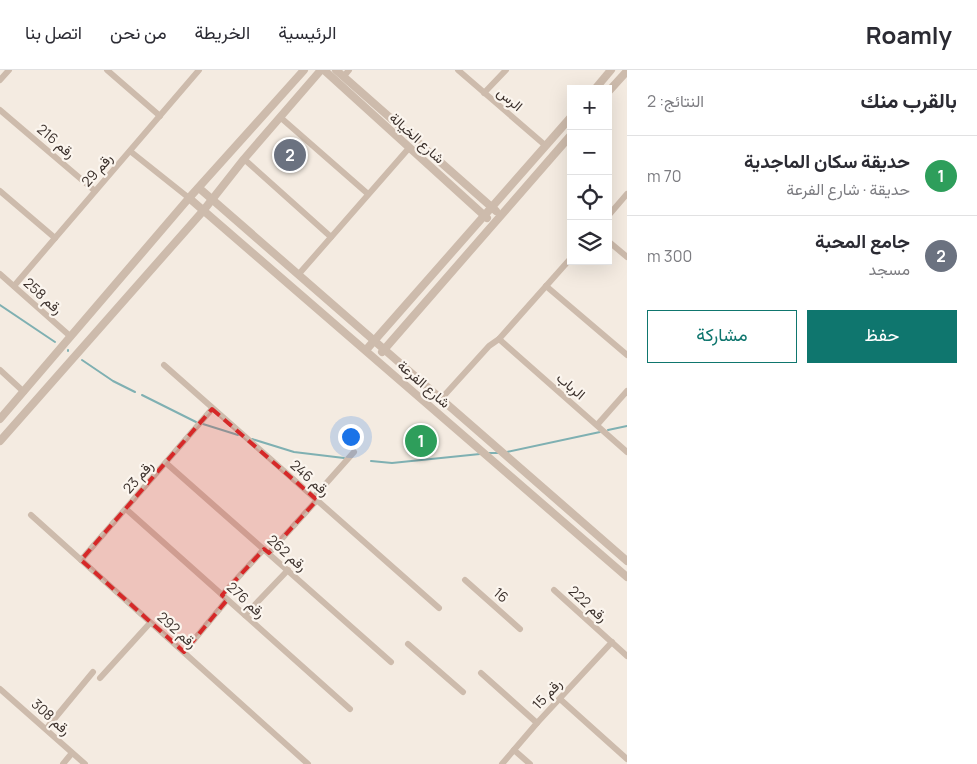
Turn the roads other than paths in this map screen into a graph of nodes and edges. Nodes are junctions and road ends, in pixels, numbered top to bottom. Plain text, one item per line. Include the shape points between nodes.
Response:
1 (9, 70) edge
2 (107, 70) edge
3 (199, 70) edge
4 (304, 70) edge
5 (322, 70) edge
6 (458, 70) edge
7 (506, 70) edge
8 (611, 70) edge
9 (627, 70) edge
10 (343, 73) edge
11 (0, 80) edge
12 (337, 84) junction
13 (598, 85) edge
14 (612, 87) edge
15 (484, 93) junction
16 (0, 110) edge
17 (160, 116) junction
18 (280, 117) junction
19 (567, 122) edge
20 (567, 140) edge
21 (546, 146) junction
22 (409, 148) junction
23 (130, 151) junction
24 (244, 159) junction
25 (209, 176) junction
26 (220, 187) junction
27 (199, 188) junction
28 (0, 191) edge
29 (95, 191) junction
30 (368, 194) junction
31 (627, 194) edge
32 (479, 196) junction
33 (189, 198) junction
34 (212, 200) junction
35 (469, 201) junction
36 (182, 208) junction
37 (492, 208) junction
38 (203, 211) junction
39 (612, 211) edge
40 (485, 216) junction
41 (501, 216) junction
42 (195, 219) junction
43 (494, 224) junction
44 (331, 237) junction
45 (55, 238) junction
46 (612, 244) edge
47 (627, 257) edge
48 (567, 262) edge
49 (0, 274) edge
50 (298, 275) junction
51 (14, 286) junction
52 (546, 286) junction
53 (388, 324) junction
54 (399, 332) junction
55 (70, 336) junction
56 (499, 339) junction
57 (374, 341) junction
58 (384, 349) junction
59 (366, 350) junction
60 (627, 355) edge
61 (376, 359) junction
62 (164, 365) dead end
63 (0, 370) edge
64 (627, 391) edge
65 (24, 392) junction
66 (441, 399) junction
67 (212, 409) junction
68 (0, 419) edge
69 (597, 425) junction
70 (0, 441) edge
71 (354, 452) dead end
72 (627, 452) edge
73 (166, 463) junction
74 (315, 499) junction
75 (126, 509) junction
76 (31, 514) dead end
77 (267, 551) junction
78 (81, 560) junction
79 (627, 561) edge
80 (288, 570) junction
81 (627, 577) edge
82 (465, 580) dead end
83 (554, 590) dead end
84 (222, 595) junction
85 (227, 600) junction
86 (439, 608) dead end
87 (245, 616) junction
88 (150, 623) junction
89 (520, 629) dead end
90 (612, 642) junction
91 (408, 644) dead end
92 (184, 652) junction
93 (627, 656) edge
94 (391, 662) dead end
95 (93, 672) dead end
96 (481, 673) dead end
97 (100, 678) dead end
98 (0, 689) edge
99 (463, 692) dead end
100 (560, 699) junction
101 (350, 709) dead end
102 (537, 723) junction
103 (46, 729) junction
104 (514, 750) junction
105 (72, 753) junction
106 (627, 759) edge
107 (63, 764) edge
108 (85, 764) edge
109 (308, 764) edge
110 (502, 764) edge
111 (530, 764) edge

1 - 11 street
2 - 17 street
3 - 17 street, رقم 29
4 - 25 street
5 - 12 street, شارع الخيالة
5 - 18 street
6 - 15 street, الرس
7 - 15 street
8 - 13 street
9 - 14 street
10 - 12 street via 332,72
10 - 32 street, شارع الخيالة
12 - 22 street, شارع الخيالة
15 - 21 street, الرس
16 - 29 street, رقم 216
17 - 23 street, رقم 29
18 - 24 street
18 - 30 street
19 - 21 street
20 - 41 street
21 - 37 street
22 - 30 street
22 - 35 street, شارع الخيالة
23 - 29 street, رقم 29
23 - 33 street
24 - 26 street
24 - 44 street
25 - 26 street via 204,186 210,191
25 - 27 street
26 - 34 street
27 - 33 street
27 - 34 street, شارع الفرعة
28 - 45 street
29 - 45 street, رقم 29
30 - 44 street
31 - 39 street
32 - 35 street via 477,202
32 - 37 street, شارع الخيالة
33 - 36 street
33 - 38 street, شارع الفرعة
34 - 38 street
34 - 50 street, شارع الفرعة
35 - 40 street, شارع الخيالة
36 - 42 street via 190,202 196,208
36 - 55 street
37 - 40 street
37 - 41 street, شارع الخيالة
38 - 42 street
38 - 59 street, شارع الفرعة
40 - 43 street, شارع الخيالة
40 - 53 street
41 - 43 street
42 - 70 street
43 - 54 street
44 - 50 street
45 - 51 street, رقم 29
46 - 47 street
48 - 52 street
49 - 51 street, رقم 258
50 - 57 street, شارع الفرعة
51 - 55 street, رقم 258
52 - 56 street
52 - 60 street
53 - 54 street via 382,334 384,338
53 - 57 street
54 - 58 street
55 - 65 street
56 - 66 street
56 - 69 street, الرباب
57 - 58 street, شارع الفرعة
57 - 59 street
58 - 61 street
58 - 66 street, شارع الفرعة
59 - 61 street, شارع الفرعة
61 - 81 street, شارع الفرعة
62 - 67 street, رقم 246
63 - 65 street
64 - 69 street
65 - 68 street
66 - 79 street, شارع الفرعة
67 - 73 street, رقم 23
67 - 74 street, رقم 246
69 - 72 street, الرباب
71 - 74 street
73 - 75 street, رقم 23
73 - 77 street, رقم 262
74 - 77 street
74 - 86 street, رقم 246
75 - 78 street, رقم 23
75 - 84 street, رقم 276
76 - 78 street, رقم 292
77 - 80 street, رقم 262
77 - 84 street
78 - 88 street, رقم 292
80 - 87 street
80 - 94 street, رقم 262
82 - 89 street, 16
83 - 90 street, رقم 222
84 - 85 street, رقم 276
85 - 87 street, رقم 276
85 - 92 street
87 - 101 street, رقم 276
88 - 92 street, رقم 292
88 - 97 street
90 - 93 street, رقم 222
90 - 100 street, رقم 15
91 - 99 street
92 - 109 street, رقم 292
95 - 103 street
96 - 102 street
98 - 103 street, رقم 308
100 - 102 street, رقم 15
100 - 106 street
102 - 104 street, رقم 15
103 - 105 street, رقم 308
104 - 110 street, رقم 15
104 - 111 street
105 - 107 street
105 - 108 street, رقم 308

